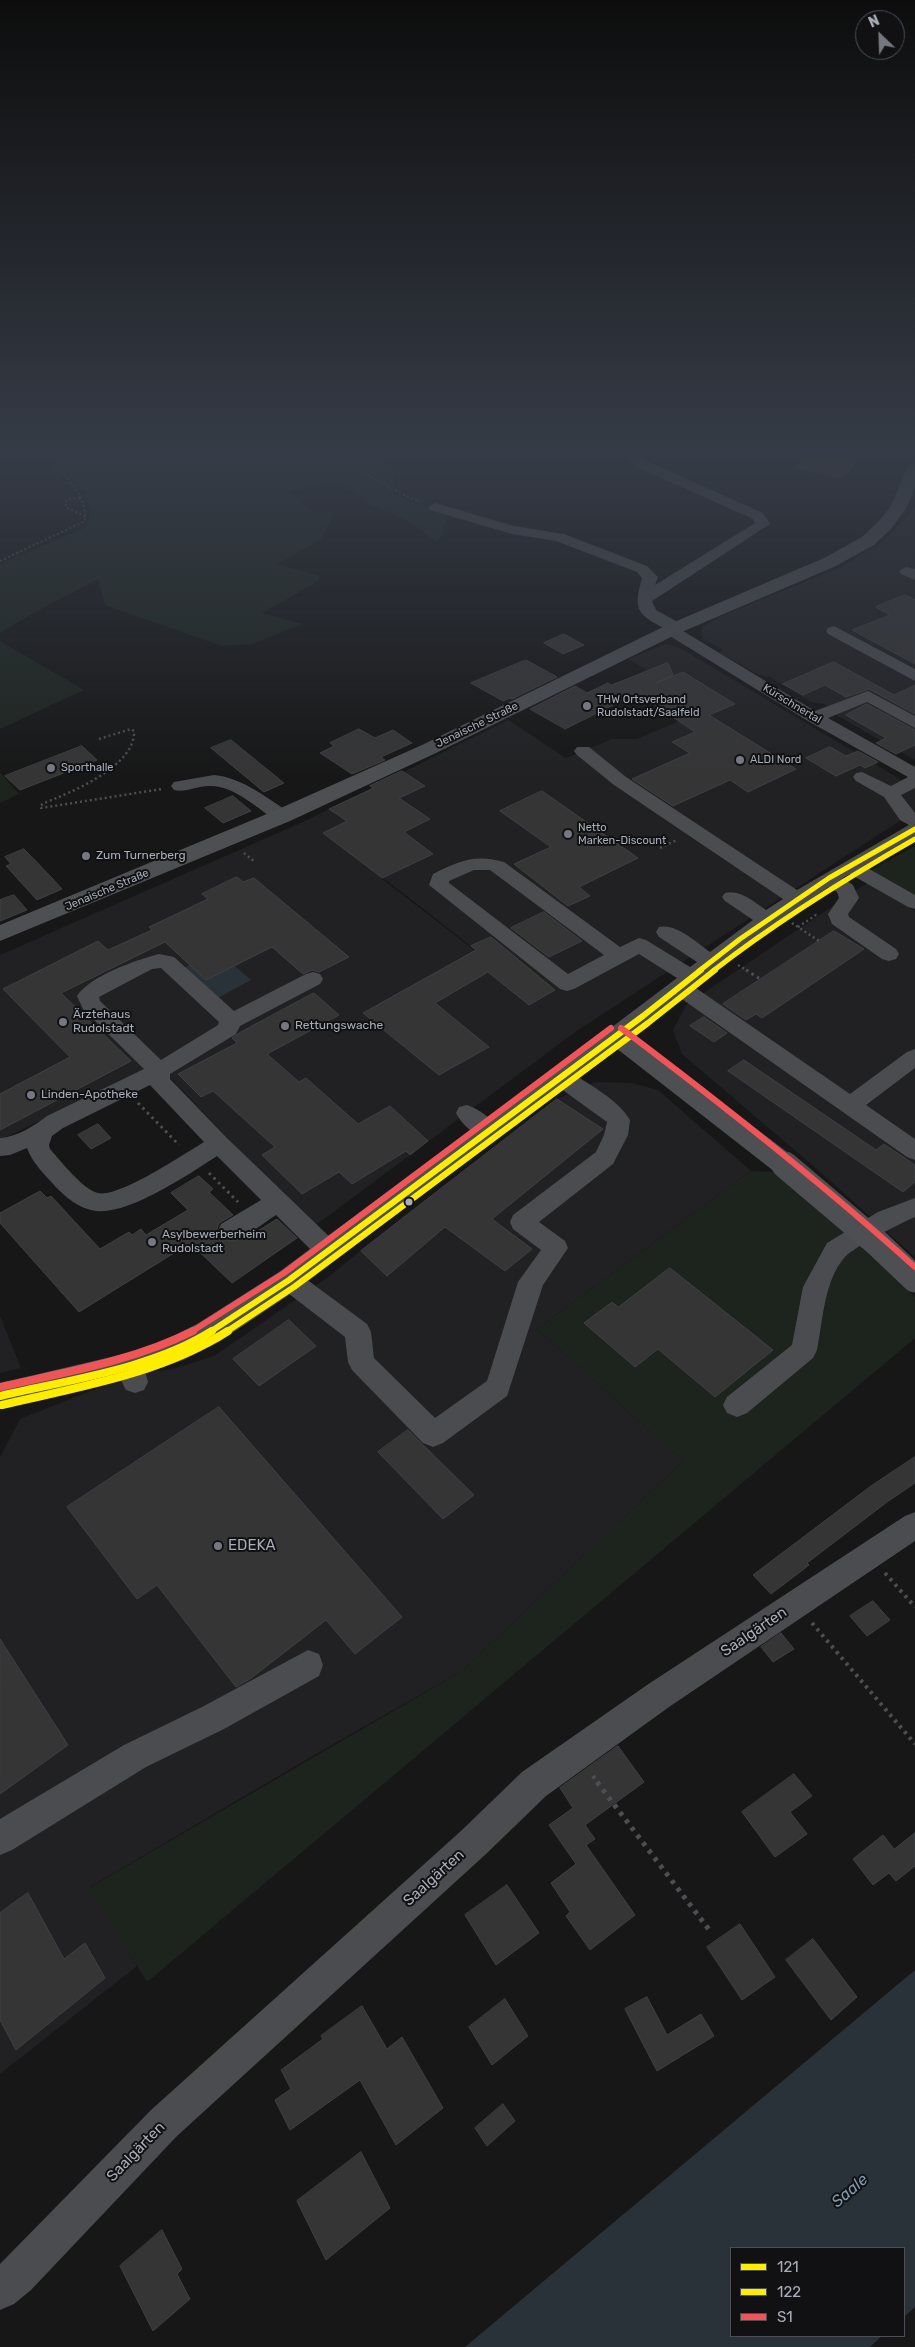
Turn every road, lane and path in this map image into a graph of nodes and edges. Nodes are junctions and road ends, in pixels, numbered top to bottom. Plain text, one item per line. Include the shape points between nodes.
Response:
1 (628, 563) edge
2 (702, 563) edge
3 (829, 563) edge
4 (644, 599) junction
5 (674, 629) junction
6 (834, 631) dead end
7 (915, 676) edge
8 (814, 718) junction
9 (915, 723) edge
10 (99, 740) dead end
11 (583, 751) dead end
12 (915, 774) edge
13 (862, 777) dead end
14 (915, 781) edge
15 (180, 786) joint
16 (890, 793) junction
17 (282, 816) junction
18 (915, 821) edge
19 (915, 829) edge
20 (676, 840) dead end
21 (660, 848) dead end
22 (239, 850) dead end
23 (255, 862) dead end
24 (850, 866) junction
25 (829, 878) junction
26 (732, 897) dead end
27 (797, 899) junction
28 (915, 903) edge
29 (772, 917) junction
30 (666, 932) dead end
31 (0, 934) edge
32 (819, 941) dead end
33 (889, 954) dead end
34 (619, 956) junction
35 (716, 958) junction
36 (313, 979) dead end
37 (760, 979) dead end
38 (685, 982) junction
39 (230, 1022) junction
40 (616, 1035) junction
41 (915, 1057) edge
42 (158, 1071) junction
43 (561, 1077) junction
44 (850, 1105) junction
45 (467, 1113) dead end
46 (43, 1131) junction
47 (490, 1131) junction
48 (219, 1144) junction
49 (0, 1148) edge
50 (915, 1151) edge
51 (278, 1202) junction
52 (915, 1207) edge
53 (230, 1231) dead end
54 (328, 1251) junction
55 (289, 1280) junction
56 (915, 1280) edge
57 (0, 1396) edge
58 (737, 1405) dead end
59 (915, 1525) edge
60 (870, 1556) junction
61 (796, 1604) junction
62 (915, 1607) edge
63 (308, 1665) dead end
64 (915, 1744) edge
65 (576, 1753) junction
66 (0, 1838) edge
67 (710, 1931) dead end
68 (0, 2290) edge

1 - 4 street via 650,577
2 - 4 street
3 - 5 main road, Jenaische Straße
4 - 5 street, Kürschnertal via 647,610
5 - 8 street, Kürschnertal
5 - 17 main road, Jenaische Straße via 429,749
6 - 7 street
8 - 9 street via 868,696
8 - 12 street, Kürschnertal
10 - 15 path via 131,728 135,736 125,754 105,775 44,803 41,808
11 - 27 street via 620,781
13 - 16 street
14 - 16 street
15 - 17 street via 205,781 230,784
16 - 18 street
17 - 31 main road, Jenaische Straße
19 - 24 street
20 - 21 path
22 - 23 path
24 - 25 street
24 - 28 street
25 - 27 street
25 - 33 street via 846,889 849,898 838,914 839,920
26 - 29 street
27 - 29 street
29 - 32 path
29 - 35 street
30 - 35 street
34 - 34 street via 567,984 439,885 440,878 471,862 497,866
34 - 38 lane via 639,945
35 - 37 path
35 - 38 street
36 - 39 street
38 - 40 street
38 - 44 street
39 - 42 street via 228,1029
39 - 42 street via 167,962 159,960 93,990 88,996 92,1004
40 - 43 main road
40 - 56 main road, bridge via 785,1165 878,1243
41 - 44 street
42 - 46 street
42 - 48 street via 159,1081
43 - 47 main road
43 - 55 street via 619,1120 604,1158 522,1222 556,1248 531,1282 498,1388 433,1435 361,1362 358,1332
44 - 50 street
45 - 47 street
46 - 48 street via 37,1145 40,1153 80,1194 96,1203 131,1195
46 - 49 street
47 - 54 main road
48 - 51 street
51 - 53 street
51 - 54 street
52 - 58 street via 887,1219 836,1250 816,1287 804,1350
54 - 55 main road
55 - 57 main road via 208,1333 134,1373
59 - 60 street, Saalgärten
60 - 61 street, Saalgärten
60 - 62 path
61 - 64 path
61 - 65 street, Saalgärten
63 - 66 street via 135,1756
65 - 67 path
65 - 68 street, Saalgärten via 534,1784 164,2122

